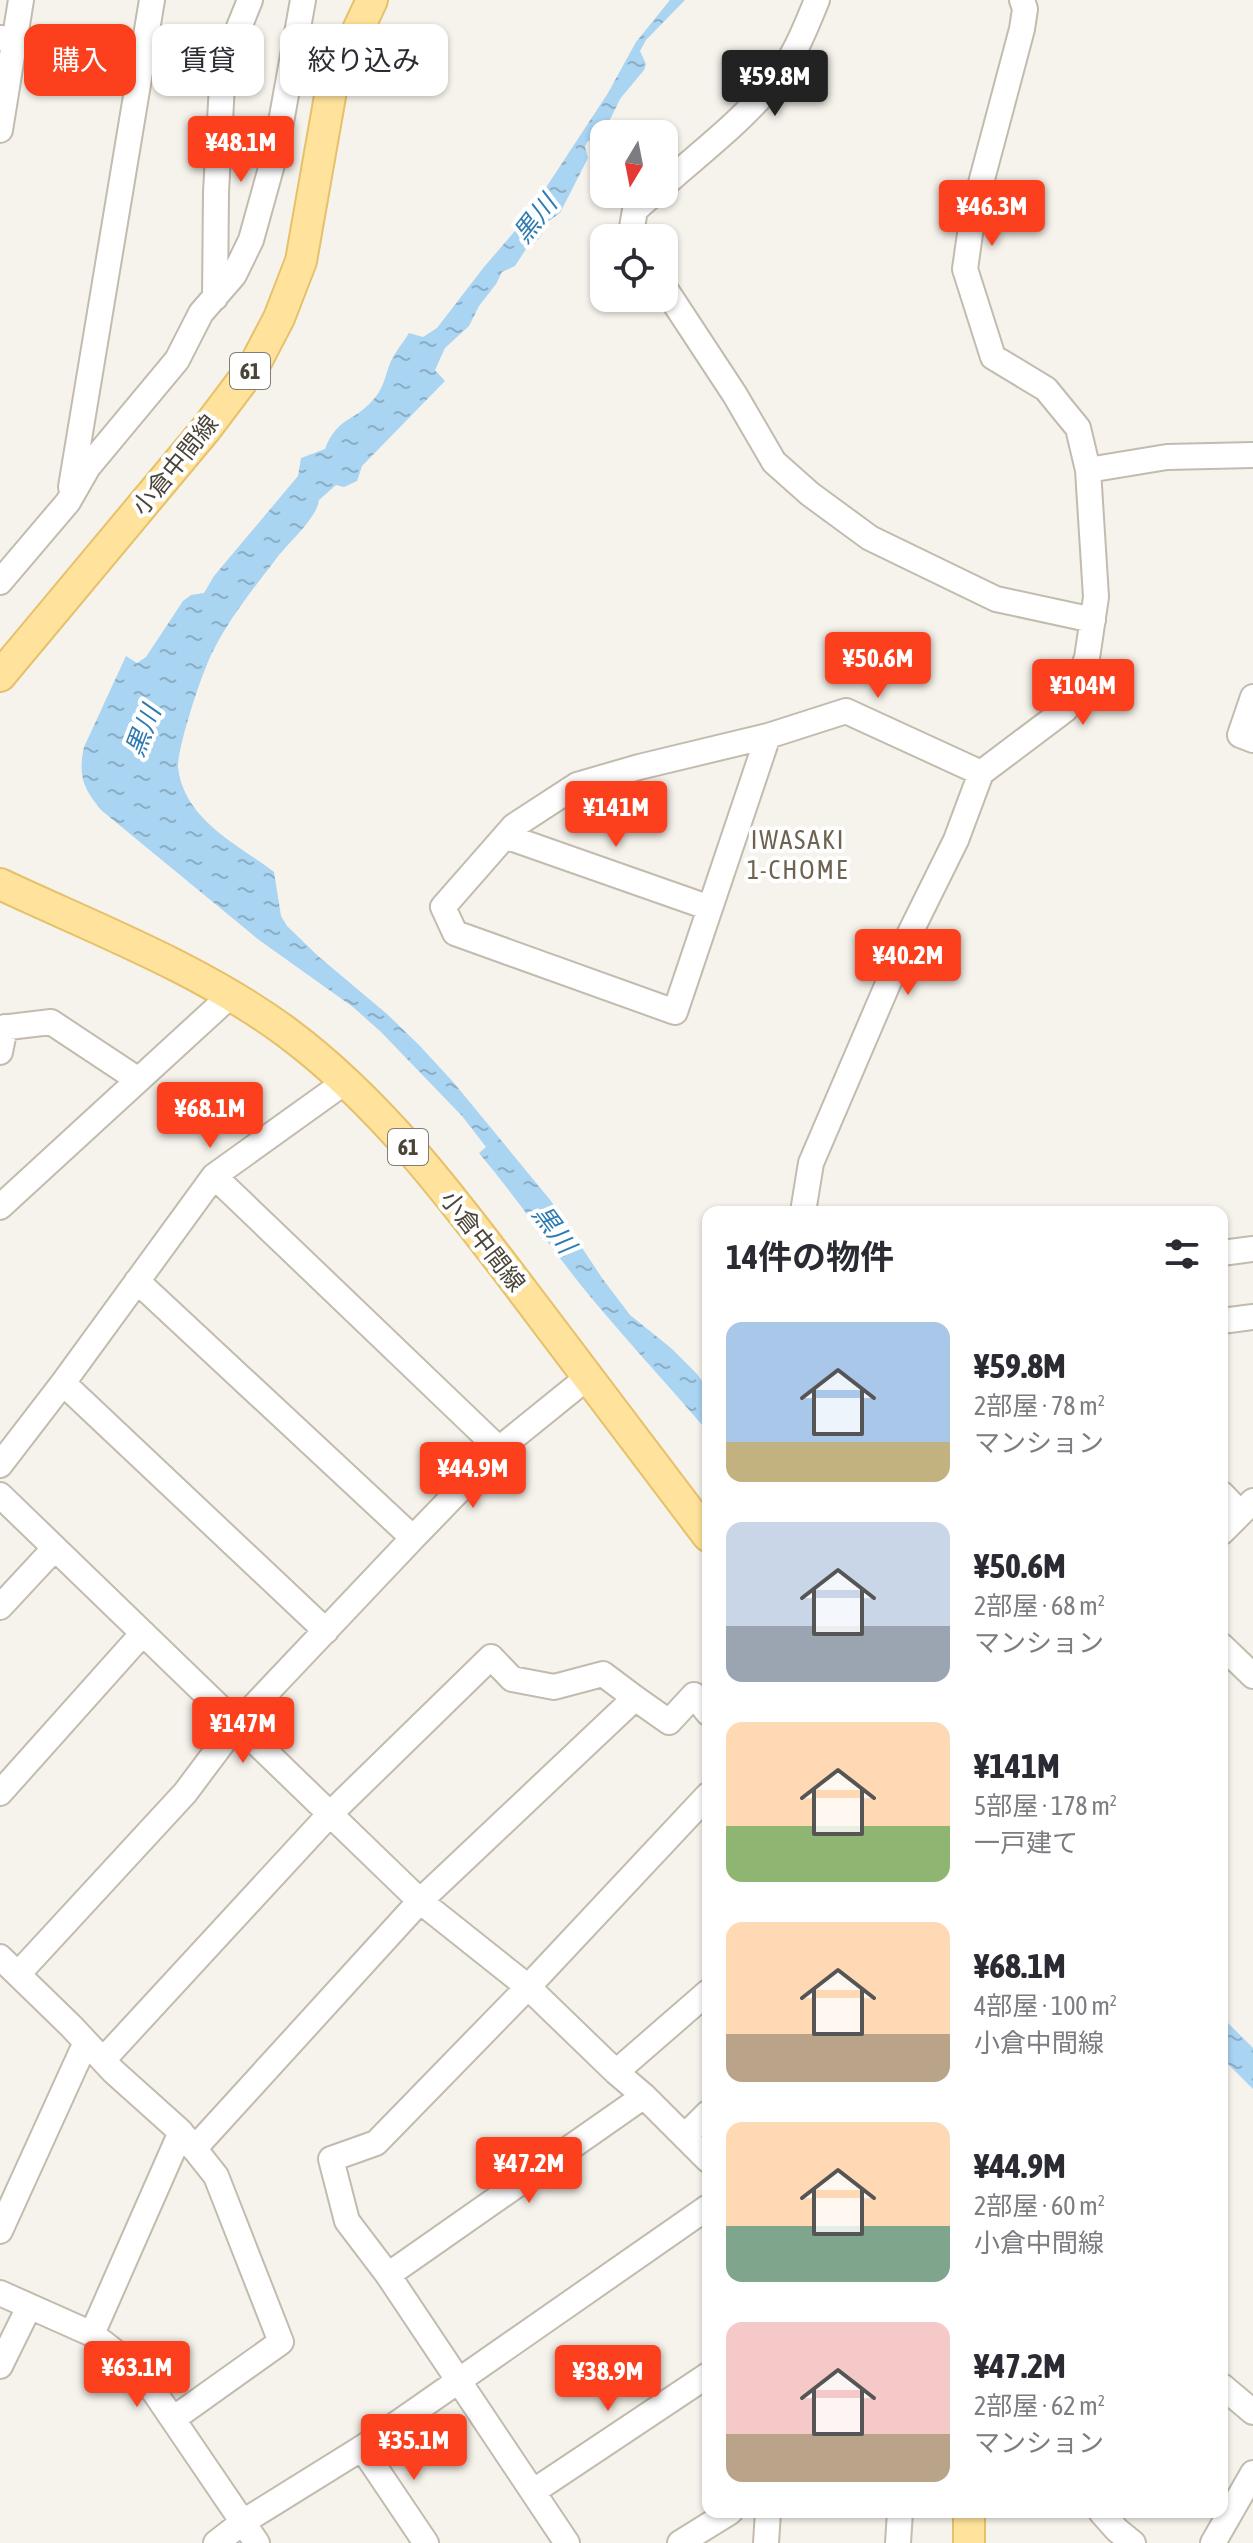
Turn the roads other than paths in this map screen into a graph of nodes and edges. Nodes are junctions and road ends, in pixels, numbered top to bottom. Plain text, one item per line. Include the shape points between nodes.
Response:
1 (21, 0) edge
2 (152, 0) edge
3 (250, 0) edge
4 (303, 0) edge
5 (372, 0) edge
6 (817, 0) edge
7 (1022, 0) edge
8 (240, 24) edge
9 (8, 39) edge
10 (142, 56) junction
11 (152, 57) edge
12 (221, 96) edge
13 (0, 130) edge
14 (678, 172) edge
15 (215, 298) junction
16 (678, 308) edge
17 (1253, 455) edge
18 (1088, 470) junction
19 (68, 502) junction
20 (0, 582) edge
21 (1093, 620) junction
22 (0, 676) edge
23 (1253, 697) edge
24 (768, 736) junction
25 (1253, 740) edge
26 (981, 773) junction
27 (505, 836) junction
28 (0, 884) edge
29 (710, 908) junction
30 (231, 995) junction
31 (2, 1027) edge
32 (0, 1052) edge
33 (137, 1079) junction
34 (345, 1082) junction
35 (214, 1176) junction
36 (804, 1206) edge
37 (0, 1207) edge
38 (1253, 1249) edge
39 (1228, 1252) edge
40 (137, 1281) junction
41 (1253, 1317) edge
42 (1228, 1320) edge
43 (588, 1377) junction
44 (63, 1383) junction
45 (499, 1449) junction
46 (0, 1465) edge
47 (0, 1495) edge
48 (1228, 1497) edge
49 (1247, 1507) edge
50 (1228, 1526) edge
51 (702, 1527) edge
52 (413, 1538) junction
53 (54, 1549) junction
54 (0, 1607) edge
55 (326, 1631) junction
56 (143, 1633) junction
57 (635, 1698) junction
58 (702, 1705) edge
59 (236, 1725) junction
60 (0, 1793) edge
61 (702, 1801) edge
62 (329, 1815) junction
63 (420, 1901) junction
64 (9, 1966) edge
65 (528, 1987) junction
66 (702, 1997) edge
67 (86, 2042) junction
68 (103, 2060) junction
69 (616, 2072) junction
70 (644, 2096) junction
71 (702, 2119) edge
72 (685, 2136) junction
73 (188, 2141) junction
74 (702, 2154) edge
75 (702, 2211) edge
76 (0, 2231) edge
77 (388, 2275) junction
78 (0, 2293) edge
79 (29, 2307) junction
80 (92, 2334) junction
81 (0, 2366) edge
82 (702, 2379) edge
83 (457, 2381) junction
84 (1228, 2391) edge
85 (1253, 2412) edge
86 (173, 2419) junction
87 (362, 2448) junction
88 (1253, 2473) edge
89 (534, 2491) junction
90 (1228, 2513) edge
91 (720, 2518) edge
92 (768, 2518) edge
93 (900, 2518) edge
94 (969, 2518) edge
95 (1106, 2518) edge
96 (1225, 2518) edge
97 (243, 2522) junction
98 (1212, 2538) edge
99 (216, 2543) edge
100 (257, 2543) edge
101 (426, 2543) edge
102 (567, 2543) edge
103 (680, 2543) edge
104 (766, 2543) edge
105 (898, 2543) edge
106 (969, 2543) edge
107 (1133, 2543) edge

1 - 9 street
2 - 10 street
3 - 8 street
4 - 15 street via 276,150 251,240 234,275
5 - 22 main road, 小倉中間線 / 61 via 332,85 301,261 255,364
6 - 14 street via 800,43 776,80
7 - 18 street via 1022,29 973,213 965,269 993,357 1046,389 1078,428
9 - 10 street
9 - 13 street
10 - 11 street
10 - 19 street
12 - 15 street
15 - 19 street via 201,313 177,360 88,467
16 - 21 street via 774,462 810,494 870,538 996,599
17 - 18 street via 1167,457
18 - 21 street
19 - 20 street
21 - 26 street via 1087,658 1066,709
23 - 25 street via 1240,735
24 - 26 street via 846,711
24 - 27 street via 577,785
24 - 29 street
26 - 36 street via 811,1163
27 - 29 street
27 - 29 street via 443,907 455,933 675,1012
28 - 30 main road, 小倉中間線 / 61
30 - 33 street
30 - 34 main road, 小倉中間線 / 61
31 - 32 street
31 - 33 street via 51,1022
33 - 37 street
34 - 35 street
34 - 43 main road, 小倉中間線 / 61 via 471,1222
35 - 40 street
35 - 45 street
38 - 39 street
40 - 44 street
40 - 52 street
41 - 42 street
43 - 45 street
43 - 51 main road, 小倉中間線 / 61
44 - 46 street
44 - 55 street
45 - 52 street
47 - 53 street
48 - 49 street
49 - 50 street
52 - 55 street
53 - 54 street
53 - 56 street
55 - 59 street
56 - 59 street
56 - 60 street
57 - 58 street via 669,1722 694,1695
57 - 62 street via 603,1674 554,1687 512,1679 491,1657
57 - 63 street
59 - 62 street
59 - 64 street via 185,1793
61 - 65 street
62 - 63 street
62 - 68 street
63 - 65 street
63 - 73 street
64 - 67 street
65 - 69 street
65 - 77 street via 376,2143 331,2159 347,2221
66 - 69 street
67 - 68 street
67 - 76 street
68 - 73 street
69 - 70 street
70 - 72 street
70 - 77 street
71 - 72 street
72 - 74 street
73 - 80 street
73 - 86 street via 216,2176 281,2342
75 - 83 street
77 - 83 street
78 - 79 street
79 - 80 street
79 - 81 street
80 - 86 street via 134,2367
82 - 89 street
83 - 87 street
83 - 89 street
84 - 85 street
86 - 97 street
87 - 97 street
87 - 101 street
88 - 90 street
89 - 102 street
91 - 103 street
92 - 104 street
93 - 105 street
94 - 106 main road
95 - 107 street
96 - 98 street
97 - 99 street
97 - 100 street

